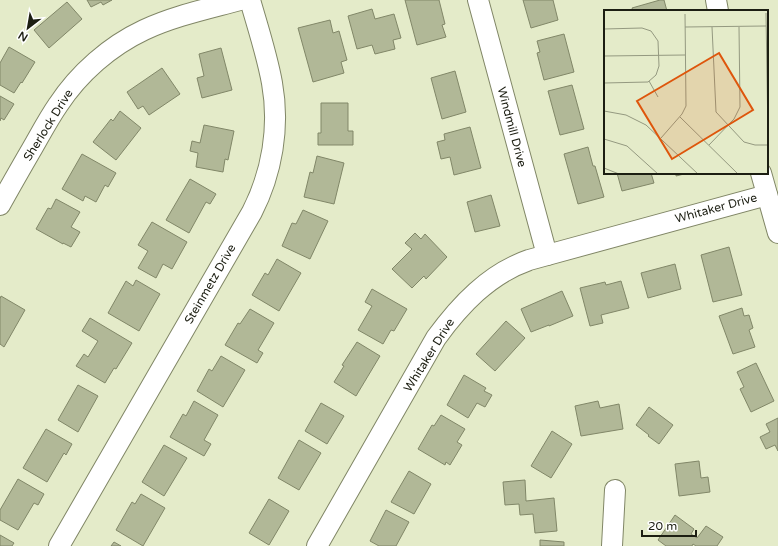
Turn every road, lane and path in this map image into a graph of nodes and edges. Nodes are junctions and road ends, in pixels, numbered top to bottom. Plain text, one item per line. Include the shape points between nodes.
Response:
1 (240, 0) edge
2 (250, 0) edge
3 (478, 0) edge
4 (716, 0) edge
5 (718, 10) edge
6 (761, 174) edge
7 (767, 195) junction
8 (0, 205) edge
9 (778, 233) edge
10 (547, 255) junction
11 (615, 490) dead end
12 (59, 546) edge
13 (317, 546) edge
14 (612, 546) edge

1 - 8 street, Sherlock Drive via 155,25 123,41 96,61 58,104
2 - 12 street, Steinmetz Drive via 272,84 274,109 271,157 262,189 252,212
3 - 10 street, Windmill Drive
4 - 5 street
6 - 7 street
7 - 9 street
7 - 10 street, Whitaker Drive
10 - 13 street, Whitaker Drive via 522,262 506,270 483,286 446,324
11 - 14 street

